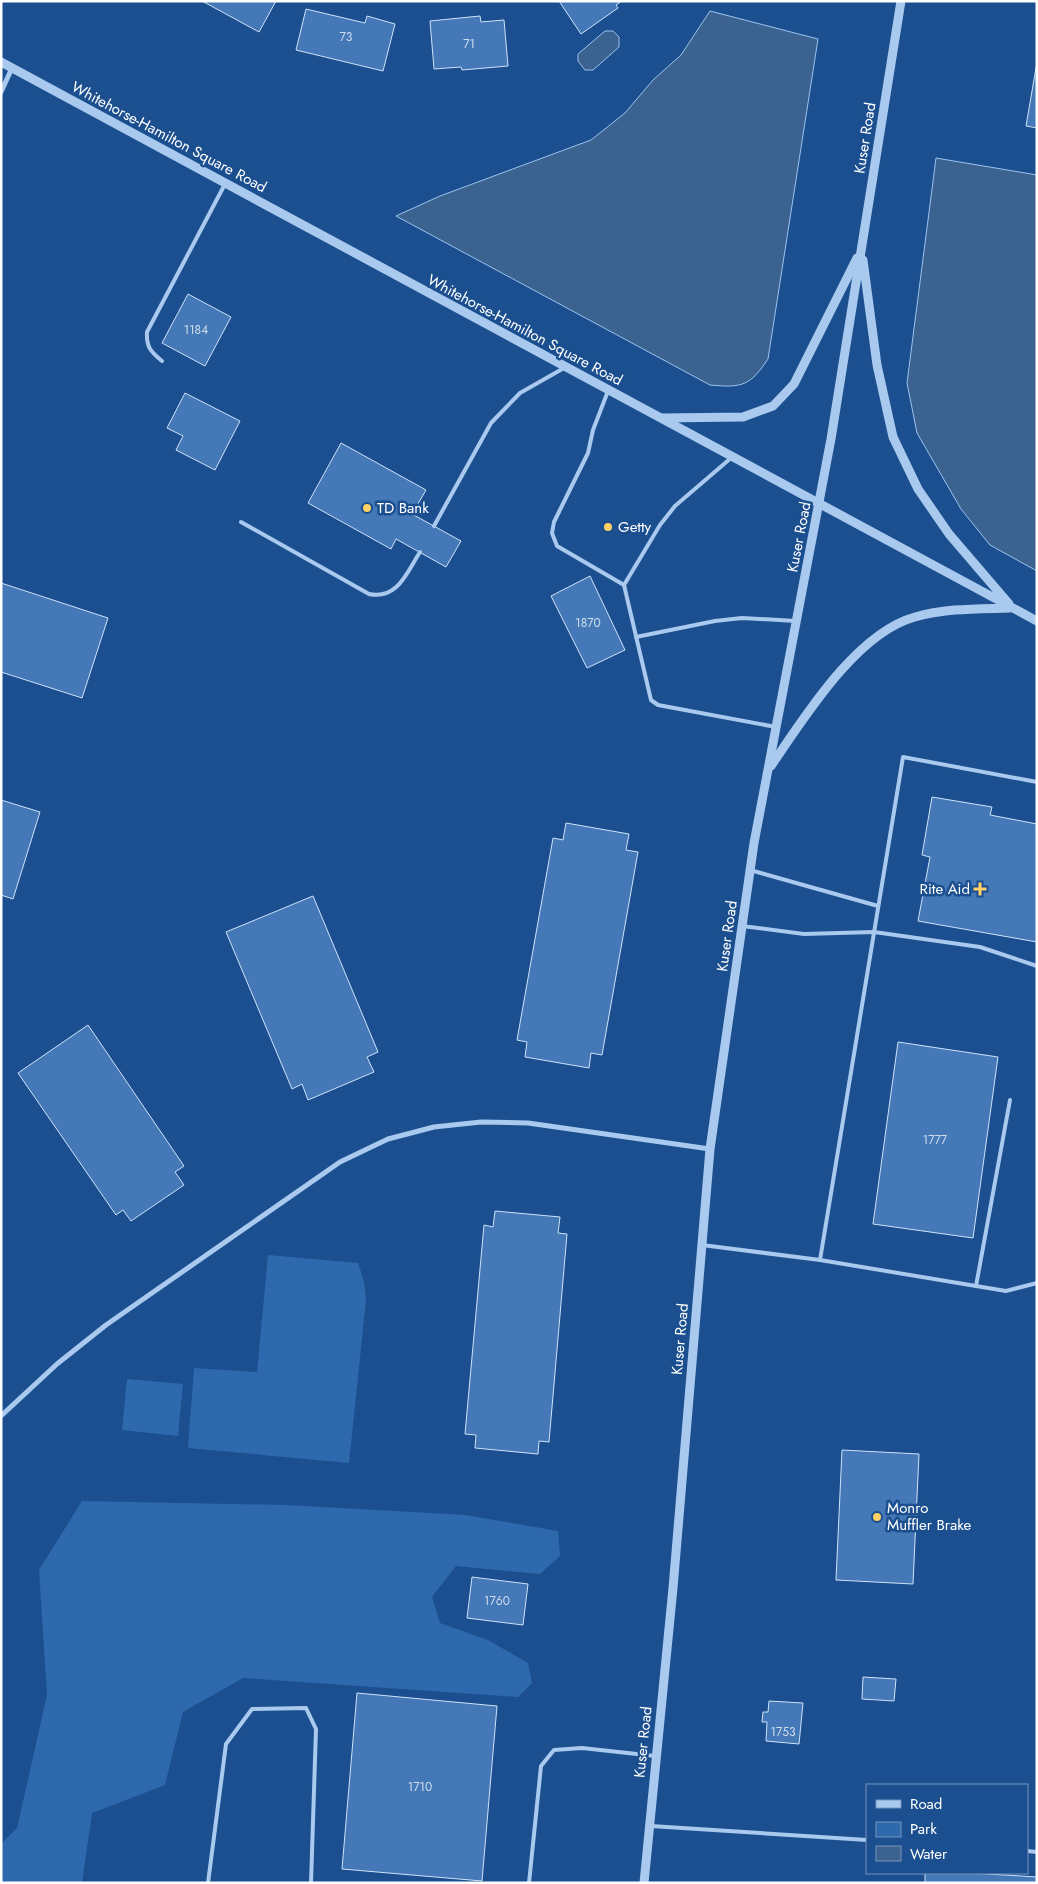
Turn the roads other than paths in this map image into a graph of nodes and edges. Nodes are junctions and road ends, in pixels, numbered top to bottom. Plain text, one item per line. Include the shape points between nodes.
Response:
1 (900, 1) edge
2 (1, 62) edge
3 (12, 68) junction
4 (1, 92) edge
5 (225, 183) junction
6 (861, 248) junction
7 (162, 361) dead end
8 (565, 367) junction
9 (608, 390) junction
10 (660, 418) junction
11 (732, 457) junction
12 (819, 504) junction
13 (241, 522) dead end
14 (434, 526) dead end
15 (420, 552) dead end
16 (624, 585) junction
17 (1012, 608) junction
18 (796, 621) junction
19 (1037, 621) edge
20 (636, 637) junction
21 (776, 727) junction
22 (768, 770) junction
23 (1037, 782) edge
24 (750, 870) junction
25 (878, 906) junction
26 (742, 926) junction
27 (874, 932) junction
28 (1037, 966) edge
29 (1010, 1100) dead end
30 (710, 1149) junction
31 (702, 1245) junction
32 (820, 1260) junction
33 (1037, 1283) edge
34 (976, 1286) junction
35 (1, 1416) edge
36 (655, 1756) junction
37 (649, 1826) junction
38 (866, 1840) edge
39 (208, 1883) edge
40 (311, 1883) edge
41 (529, 1883) edge
42 (644, 1883) edge

1 - 6 street, Kuser Road
2 - 3 street, Whitehorse-Hamilton Square Road
3 - 4 street
3 - 5 street, Whitehorse-Hamilton Square Road
5 - 7 lane via 147,332 146,344 151,353
5 - 8 street, Whitehorse-Hamilton Square Road
6 - 10 street via 794,384 773,406 743,417
6 - 12 street, Kuser Road
6 - 17 street via 876,365 893,437 918,489 949,534
8 - 9 street, Whitehorse-Hamilton Square Road
8 - 14 lane via 520,393 491,422
9 - 10 street, Whitehorse-Hamilton Square Road
9 - 16 lane via 588,452 554,522 552,533 557,546
10 - 11 street, Whitehorse-Hamilton Square Road
11 - 12 street, Whitehorse-Hamilton Square Road
11 - 16 lane via 675,506
12 - 17 street, Whitehorse-Hamilton Square Road
12 - 18 street, Kuser Road
13 - 15 lane via 369,594 380,596 390,593 400,584
16 - 20 lane
17 - 19 street, Whitehorse-Hamilton Square Road
17 - 22 street via 960,609 914,617 882,633 850,660 805,716
18 - 20 lane via 742,618
18 - 21 street, Kuser Road
20 - 21 lane via 651,700 658,705
21 - 22 street, Kuser Road
22 - 24 street, Kuser Road
23 - 25 lane via 903,757
24 - 25 lane
24 - 26 street, Kuser Road
25 - 27 lane
26 - 27 lane via 804,934
26 - 30 street, Kuser Road
27 - 28 lane via 980,947
27 - 32 lane
29 - 34 lane
30 - 31 street, Kuser Road
30 - 35 street via 528,1123 481,1122 434,1127 388,1140 340,1162 106,1325 57,1364
31 - 32 lane
31 - 36 street, Kuser Road via 673,1588
32 - 34 lane
33 - 34 lane via 1006,1290
36 - 37 street, Kuser Road
36 - 41 lane via 582,1748 554,1750 541,1766
37 - 38 lane
37 - 42 street, Kuser Road
39 - 40 lane via 226,1744 252,1710 306,1708 316,1729

